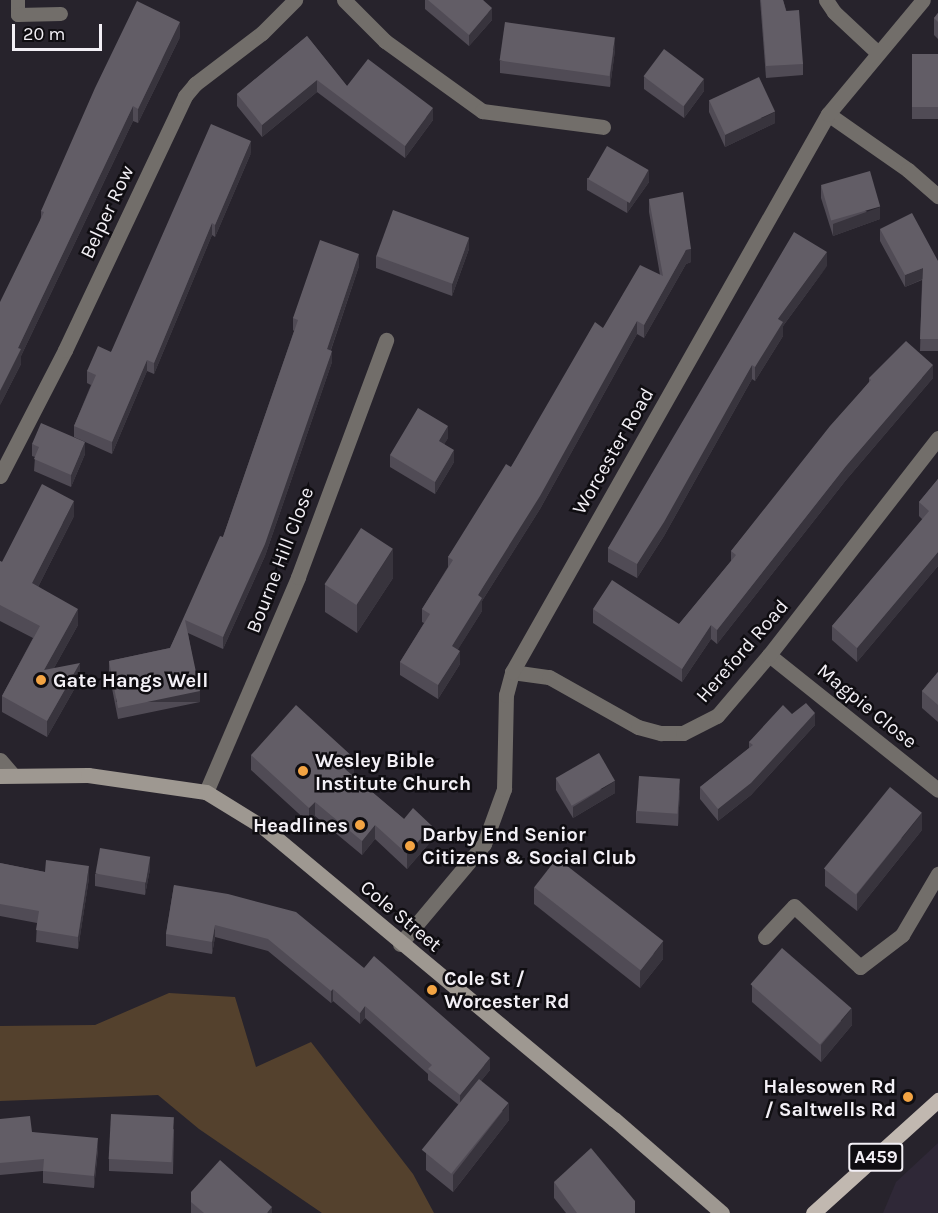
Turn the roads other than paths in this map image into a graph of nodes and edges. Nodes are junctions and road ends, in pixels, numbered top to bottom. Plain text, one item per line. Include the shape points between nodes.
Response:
1 (18, 0) edge
2 (296, 0) edge
3 (344, 0) edge
4 (826, 0) edge
5 (923, 0) edge
6 (61, 14) dead end
7 (878, 53) junction
8 (828, 114) junction
9 (603, 127) dead end
10 (938, 196) edge
11 (386, 340) dead end
12 (938, 438) edge
13 (0, 476) edge
14 (769, 655) junction
15 (512, 672) junction
16 (0, 760) edge
17 (6, 775) edge
18 (938, 790) edge
19 (206, 792) junction
20 (938, 874) edge
21 (765, 937) dead end
22 (400, 944) junction
23 (938, 1100) edge
24 (722, 1213) edge
25 (813, 1213) edge

1 - 6 lane via 18,15
2 - 13 street, Belper Row via 185,96 65,350
3 - 9 street via 385,41 482,111
4 - 7 street
5 - 7 street, Worcester Road
7 - 8 street, Worcester Road
8 - 10 street
8 - 15 street, Worcester Road
11 - 19 street, Bourne Hill Close via 298,577
12 - 14 street, Hereford Road
14 - 15 street, Hereford Road via 717,716 683,733 638,727 549,677
14 - 18 street, Magpie Close
15 - 22 street, Worcester Road via 506,695 504,789 484,844
16 - 17 street
17 - 19 street, Cole Street via 88,775
19 - 22 street, Cole Street via 262,827
20 - 21 street via 902,935 860,967 794,906
22 - 24 street, Cole Street via 624,1127
23 - 25 main road, A459

